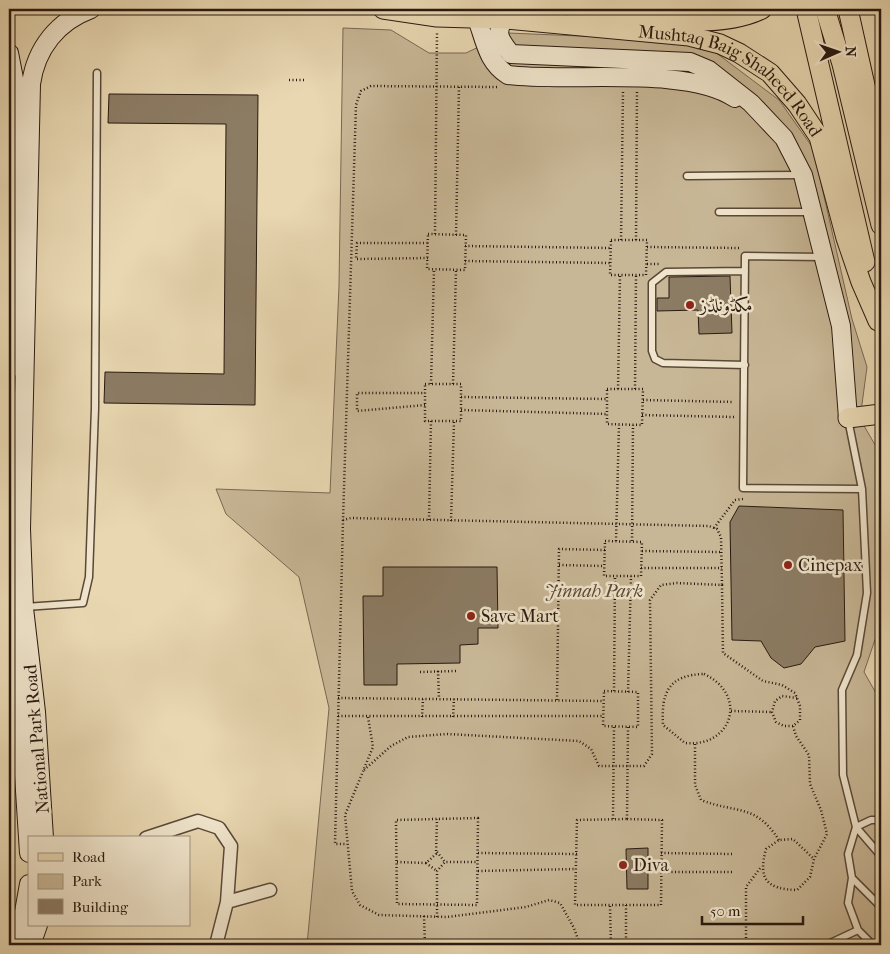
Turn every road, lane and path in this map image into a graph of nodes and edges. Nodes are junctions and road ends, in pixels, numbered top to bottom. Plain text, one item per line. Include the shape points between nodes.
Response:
1 (91, 9) edge
2 (383, 9) edge
3 (574, 9) edge
4 (762, 9) edge
5 (806, 9) edge
6 (825, 9) edge
7 (848, 9) edge
8 (437, 17) junction
9 (477, 19) junction
10 (505, 19) junction
11 (9, 53) edge
12 (97, 73) dead end
13 (289, 80) dead end
14 (305, 80) dead end
15 (437, 87) junction
16 (459, 87) junction
17 (498, 87) dead end
18 (623, 87) dead end
19 (630, 88) dead end
20 (784, 138) junction
21 (881, 156) edge
22 (803, 175) junction
23 (687, 176) dead end
24 (719, 212) dead end
25 (813, 212) junction
26 (881, 225) edge
27 (435, 234) junction
28 (456, 235) junction
29 (621, 240) junction
30 (636, 240) junction
31 (428, 243) junction
32 (466, 246) junction
33 (647, 247) junction
34 (611, 248) junction
35 (745, 256) junction
36 (824, 257) junction
37 (428, 258) junction
38 (465, 261) junction
39 (611, 264) junction
40 (434, 269) junction
41 (456, 270) junction
42 (745, 271) junction
43 (620, 275) junction
44 (636, 275) junction
45 (880, 328) edge
46 (744, 365) junction
47 (9, 369) edge
48 (431, 384) junction
49 (453, 384) junction
50 (618, 389) junction
51 (635, 389) junction
52 (425, 393) junction
53 (461, 397) junction
54 (607, 399) junction
55 (643, 400) junction
56 (735, 402) dead end
57 (425, 405) junction
58 (461, 410) junction
59 (607, 414) junction
60 (881, 414) edge
61 (642, 415) junction
62 (734, 417) dead end
63 (848, 418) junction
64 (431, 421) junction
65 (454, 421) junction
66 (619, 425) junction
67 (633, 425) junction
68 (743, 488) junction
69 (862, 489) junction
70 (343, 520) junction
71 (429, 520) junction
72 (451, 521) junction
73 (616, 525) junction
74 (632, 525) junction
75 (714, 528) junction
76 (616, 541) junction
77 (632, 542) junction
78 (605, 550) junction
79 (642, 551) junction
80 (721, 552) junction
81 (559, 565) junction
82 (604, 566) junction
83 (641, 568) junction
84 (722, 568) junction
85 (615, 576) junction
86 (631, 576) junction
87 (722, 585) junction
88 (9, 594) edge
89 (24, 608) junction
90 (10, 635) edge
91 (438, 671) junction
92 (456, 671) dead end
93 (420, 672) dead end
94 (614, 692) junction
95 (628, 692) junction
96 (338, 698) junction
97 (797, 698) junction
98 (423, 699) junction
99 (439, 699) junction
100 (454, 699) junction
101 (557, 700) junction
102 (603, 702) junction
103 (731, 711) junction
104 (772, 712) junction
105 (338, 716) junction
106 (453, 716) junction
107 (603, 716) junction
108 (368, 717) junction
109 (422, 717) junction
110 (614, 726) junction
111 (793, 726) junction
112 (628, 727) junction
113 (695, 744) junction
114 (614, 766) junction
115 (628, 766) junction
116 (364, 770) junction
117 (437, 819) junction
118 (614, 819) junction
119 (627, 819) junction
120 (881, 820) edge
121 (856, 827) junction
122 (44, 836) edge
123 (152, 836) edge
124 (28, 837) edge
125 (779, 840) junction
126 (347, 844) junction
127 (436, 850) junction
128 (478, 853) junction
129 (661, 853) junction
130 (577, 854) junction
131 (732, 854) dead end
132 (881, 856) edge
133 (814, 859) junction
134 (397, 862) junction
135 (445, 862) junction
136 (478, 862) junction
137 (426, 863) junction
138 (761, 867) junction
139 (576, 869) junction
140 (437, 871) junction
141 (478, 871) junction
142 (661, 872) junction
143 (732, 872) dead end
144 (852, 878) junction
145 (28, 890) edge
146 (270, 890) dead end
147 (227, 902) junction
148 (438, 905) junction
149 (626, 905) junction
150 (610, 906) junction
151 (881, 907) edge
152 (424, 916) junction
153 (437, 917) junction
154 (38, 926) edge
155 (858, 930) junction
156 (15, 945) edge
157 (32, 945) edge
158 (216, 945) edge
159 (425, 945) edge
160 (580, 945) edge
161 (611, 945) edge
162 (626, 945) edge
163 (746, 945) edge
164 (826, 945) edge
165 (873, 945) edge

1 - 89 street, National Park Road via 76,14 60,26 42,49 33,68 31,84 21,529
2 - 8 main road, Mushtaq Baig Shaheed Road
3 - 4 main road via 716,22 740,18
5 - 45 main road
6 - 26 main road via 842,64
7 - 21 main road
8 - 9 main road, Mushtaq Baig Shaheed Road
8 - 15 path
9 - 10 main road, Mushtaq Baig Shaheed Road
9 - 20 street via 489,55 494,64 508,75 679,80 732,96
10 - 20 street via 498,32 511,54 690,62 709,70 751,103
10 - 45 main road, Mushtaq Baig Shaheed Road via 689,36 720,44 770,72 819,137 846,238
11 - 47 street via 15,84
12 - 89 lane via 96,408 89,577 83,603
13 - 14 path
15 - 16 path
15 - 27 path
15 - 70 path via 371,86 361,91 356,105
16 - 17 path
16 - 28 path
18 - 29 path
19 - 30 path via 638,88
20 - 22 street
22 - 23 lane
22 - 25 street
24 - 25 lane
25 - 36 street
27 - 28 path
27 - 31 path via 428,234
28 - 32 path via 466,235
29 - 30 path
29 - 34 path via 611,240
30 - 33 path via 647,240
31 - 37 path
31 - 37 path via 356,243 356,259
32 - 34 path
32 - 38 path
33 - 35 path via 745,248
33 - 44 path via 646,275
34 - 39 path
35 - 36 lane
35 - 42 lane
36 - 63 street via 841,326
37 - 40 path via 427,269
38 - 39 path
38 - 41 path via 465,270
39 - 43 path via 610,275
40 - 41 path
40 - 48 path
41 - 49 path
42 - 46 lane
42 - 46 lane via 666,272 652,283 652,351 655,359 663,363
43 - 44 path
43 - 50 path
44 - 51 path
46 - 68 lane
48 - 49 path
48 - 52 path via 425,384
49 - 53 path via 461,384
50 - 51 path
50 - 54 path via 607,389
51 - 55 path via 643,390
52 - 57 path
52 - 57 path via 357,393 356,411
53 - 54 path
53 - 58 path
54 - 59 path
55 - 56 path
55 - 61 path
57 - 64 path via 425,421
58 - 59 path
58 - 65 path via 461,421
59 - 66 path via 607,424
60 - 63 main road
61 - 62 path
61 - 67 path via 642,425
63 - 69 lane
64 - 65 path
64 - 71 path
65 - 72 path
66 - 67 path
66 - 73 path
67 - 74 path
68 - 69 lane
68 - 75 path via 744,499 735,500
69 - 121 lane via 868,593 857,654 842,690 841,728 843,775
70 - 71 path
70 - 96 path
71 - 72 path
72 - 73 path
73 - 74 path
73 - 76 path
74 - 75 path
74 - 77 path
75 - 80 path via 721,538
76 - 77 path
76 - 78 path via 605,541
77 - 79 path via 642,542
78 - 81 path via 559,549
78 - 82 path
79 - 80 path
79 - 83 path
80 - 84 path
81 - 82 path
81 - 101 path
82 - 85 path via 604,576
83 - 84 path
83 - 86 path via 641,576
84 - 87 path
85 - 86 path
85 - 94 path
86 - 95 path
87 - 97 path via 723,653 763,681 795,692
87 - 115 path via 660,585 650,600 652,754 644,766
88 - 90 street, National Park Road
89 - 122 street, National Park Road via 36,712
90 - 124 street, National Park Road via 20,713
91 - 92 path
91 - 93 path
91 - 99 path
94 - 95 path
94 - 102 path via 604,691
95 - 112 path via 638,692 638,727
96 - 98 path
96 - 105 path
97 - 104 path via 782,696 775,701
97 - 111 path via 800,720
98 - 99 path
98 - 109 path
99 - 100 path
100 - 101 path
100 - 106 path
101 - 102 path
102 - 107 path
103 - 104 path
103 - 113 path via 716,737
103 - 113 path via 727,692 716,680 704,674 688,675 672,683 665,692 663,725 685,743
104 - 111 path via 776,722
105 - 108 path
105 - 126 path via 335,844
106 - 107 path
106 - 109 path
107 - 110 path via 603,726
108 - 109 path
108 - 116 path via 372,747
110 - 112 path
110 - 114 path
111 - 133 path via 809,755 810,784 821,810 826,834
112 - 115 path
113 - 125 path via 695,785 701,800 754,813 769,825
114 - 115 path
114 - 116 path via 599,766 591,748 578,741 447,734 408,737 391,746
114 - 118 path
115 - 119 path
116 - 126 path via 345,815
117 - 127 path
117 - 128 path via 478,818
117 - 134 path via 396,820
118 - 119 path
118 - 130 path via 577,820
119 - 129 path via 662,820
120 - 121 lane via 871,820
121 - 132 lane
121 - 144 lane via 848,854
123 - 147 street via 198,820 218,828 231,846
125 - 133 path via 793,839
125 - 138 path via 766,849
126 - 152 path via 352,891 360,905 379,915
127 - 135 path
127 - 137 path
128 - 130 path
128 - 136 path
129 - 131 path
129 - 142 path
130 - 139 path
133 - 138 path via 810,877 797,890 780,889 767,882
134 - 137 path
134 - 148 path via 396,904
135 - 136 path
135 - 140 path
136 - 141 path
137 - 140 path
138 - 163 path via 746,887
139 - 141 path
139 - 150 path via 576,905
140 - 148 path
141 - 148 path via 477,906
142 - 143 path
142 - 149 path via 661,905
144 - 151 lane
144 - 155 lane via 848,903
145 - 156 street
146 - 147 street
147 - 158 street
148 - 153 path
149 - 150 path
149 - 162 path
150 - 161 path
152 - 153 path
152 - 159 path
153 - 160 path via 518,908 549,900 560,903
154 - 157 street
155 - 164 lane
155 - 165 lane

